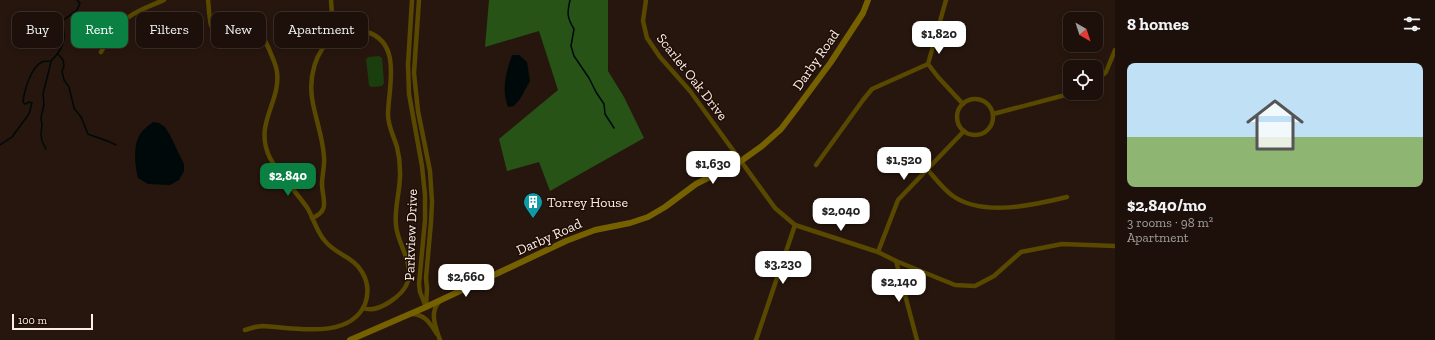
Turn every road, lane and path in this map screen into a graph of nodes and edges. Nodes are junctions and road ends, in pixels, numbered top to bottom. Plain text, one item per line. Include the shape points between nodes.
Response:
1 (164, 0) edge
2 (208, 0) edge
3 (331, 0) edge
4 (412, 0) edge
5 (419, 0) edge
6 (646, 0) edge
7 (868, 0) edge
8 (946, 0) edge
9 (332, 12) edge
10 (411, 16) junction
11 (418, 16) junction
12 (1115, 50) edge
13 (101, 52) dead end
14 (928, 64) junction
15 (1103, 75) edge
16 (1063, 96) edge
17 (963, 104) junction
18 (993, 114) junction
19 (964, 131) junction
20 (741, 161) junction
21 (816, 165) dead end
22 (927, 169) junction
23 (423, 173) junction
24 (430, 173) junction
25 (1067, 197) dead end
26 (312, 218) junction
27 (795, 225) junction
28 (424, 232) junction
29 (431, 232) junction
30 (1115, 246) edge
31 (878, 252) junction
32 (896, 261) junction
33 (441, 300) junction
34 (426, 307) junction
35 (363, 308) junction
36 (410, 314) junction
37 (245, 330) dead end
38 (350, 340) edge
39 (440, 340) edge
40 (756, 340) edge
41 (917, 340) edge

1 - 13 street via 124,19
2 - 26 street via 211,25 218,35 257,33 265,40 275,64 277,77 276,91 264,128 266,144 270,157
3 - 9 street
4 - 10 street, Parkview Drive
5 - 11 street, Parkview Drive
6 - 20 street, Scarlet Oak Drive via 643,21 647,38
7 - 20 main road, Darby Road via 863,13 831,62 781,129
8 - 14 street
10 - 11 street
10 - 23 street, Parkview Drive via 409,94
11 - 24 street, Parkview Drive via 414,73
12 - 15 street
14 - 17 street
14 - 21 street via 872,89
16 - 18 street
17 - 18 street via 972,99 982,100 989,105
17 - 19 street via 957,117
18 - 19 street via 991,126 984,132 975,135
19 - 22 street
20 - 27 street, Scarlet Oak Drive via 775,208
20 - 33 main road, Darby Road via 696,184 648,217 595,230 566,241
22 - 25 street via 952,196 978,206 1032,205
22 - 31 street via 898,200
23 - 24 street
23 - 28 street, Parkview Drive
24 - 29 street, Parkview Drive
26 - 35 street via 326,244 356,264 363,272 368,290
26 - 35 street via 322,211 324,200 324,158 312,96 315,63 322,49 333,38 342,33 362,30 379,39 390,56 392,82 388,120 397,149 400,173 396,227 409,274 404,289 396,297 373,310
27 - 31 street
27 - 40 street
28 - 29 street
28 - 34 street, Parkview Drive via 419,284
29 - 34 street, Parkview Drive via 426,271
30 - 32 street via 1062,244 1021,252 994,276 975,286 954,285
31 - 32 street
32 - 41 street
33 - 34 main road, Darby Road
33 - 39 street via 434,312
34 - 36 main road, Darby Road
35 - 37 street via 359,315 350,321 328,329 315,331 263,326
36 - 38 main road, Darby Road
36 - 39 street via 425,317

